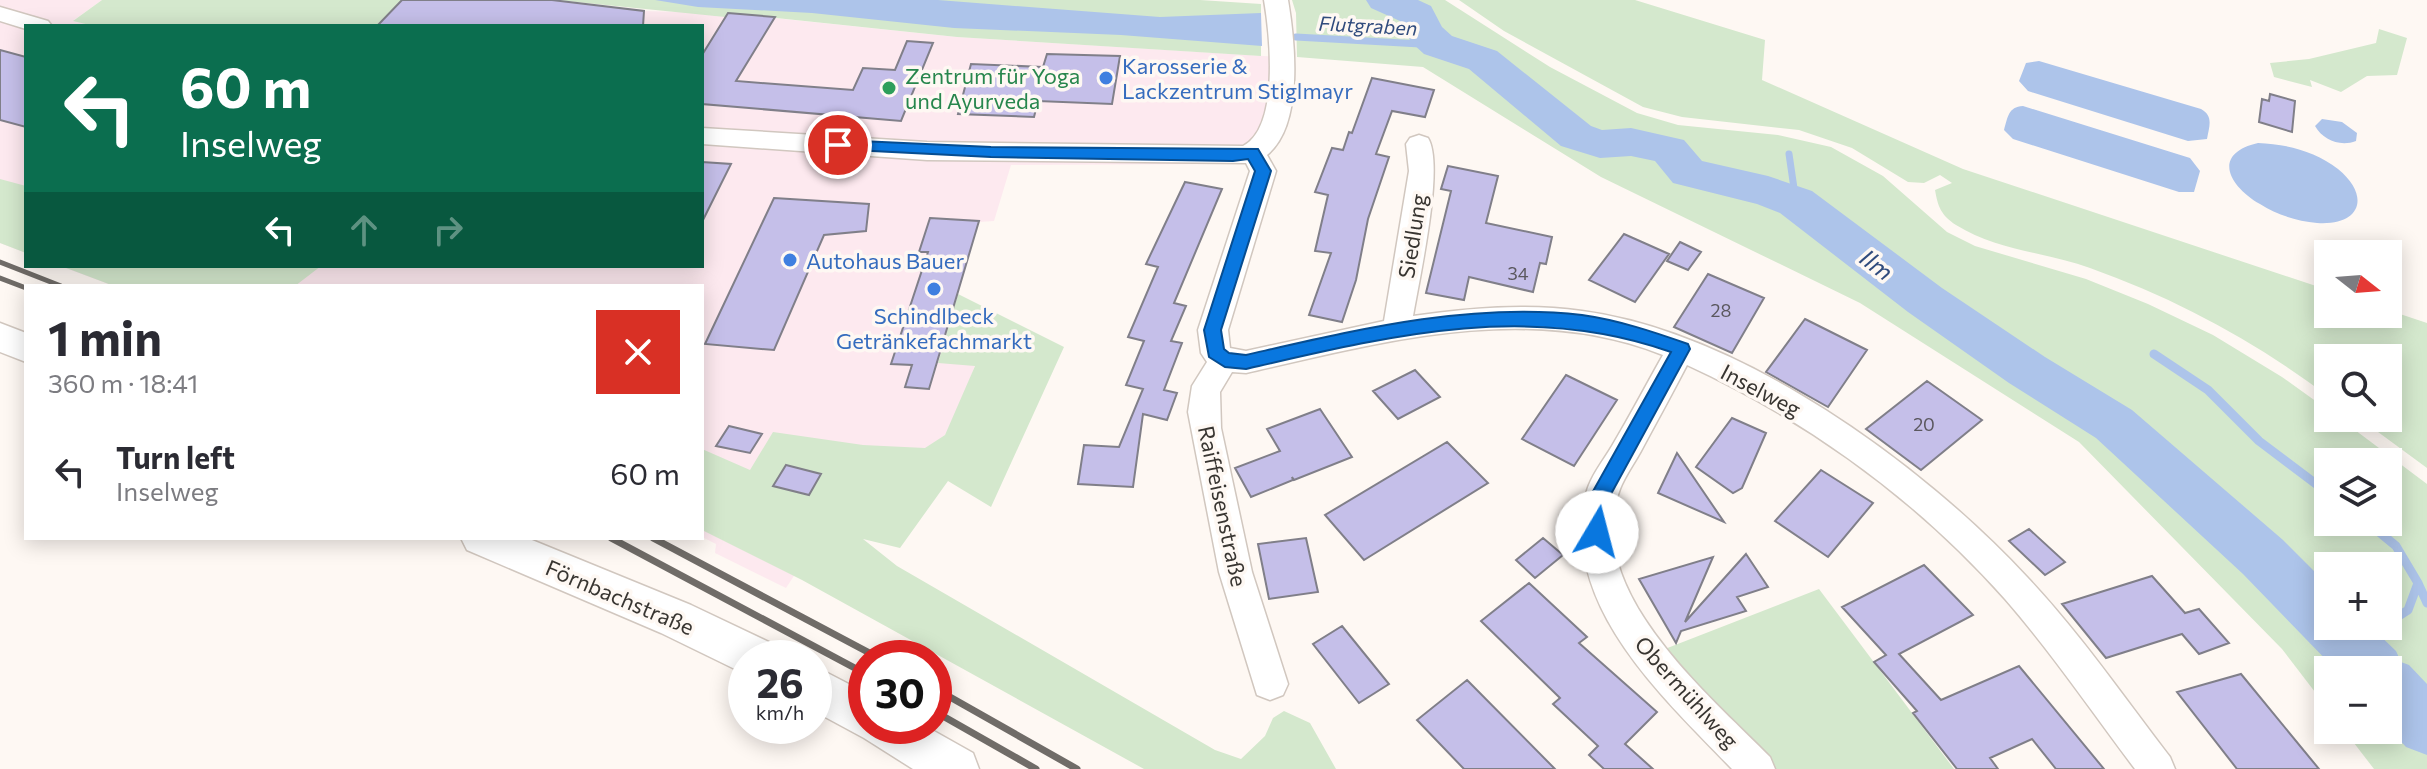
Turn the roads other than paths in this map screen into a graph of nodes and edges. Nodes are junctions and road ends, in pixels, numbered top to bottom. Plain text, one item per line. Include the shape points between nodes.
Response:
1 (1277, 6) edge
2 (0, 14) edge
3 (33, 24) edge
4 (704, 136) edge
5 (1419, 144) dead end
6 (1253, 153) junction
7 (1397, 328) junction
8 (0, 337) edge
9 (24, 347) edge
10 (1681, 349) junction
11 (1225, 360) junction
12 (487, 540) edge
13 (728, 644) edge
14 (1270, 684) dead end
15 (913, 744) edge
16 (956, 769) edge
17 (1757, 769) edge
18 (2157, 769) edge

1 - 6 street via 1275,127
2 - 3 street
4 - 6 street via 927,151
5 - 7 street, Siedlung via 1422,171
6 - 11 street via 1263,171 1213,330 1216,353
7 - 10 street, Inselweg via 1562,319 1643,335
7 - 11 street, Inselweg via 1246,362
8 - 9 street
10 - 17 street, Obermühlweg via 1602,493 1597,532 1601,569 1628,625
10 - 18 street, Inselweg via 1825,424 1917,491 2017,589
11 - 14 street, Raiffeisenstraße via 1206,387 1205,423 1240,587
12 - 13 street, Förnbachstraße
15 - 16 street

